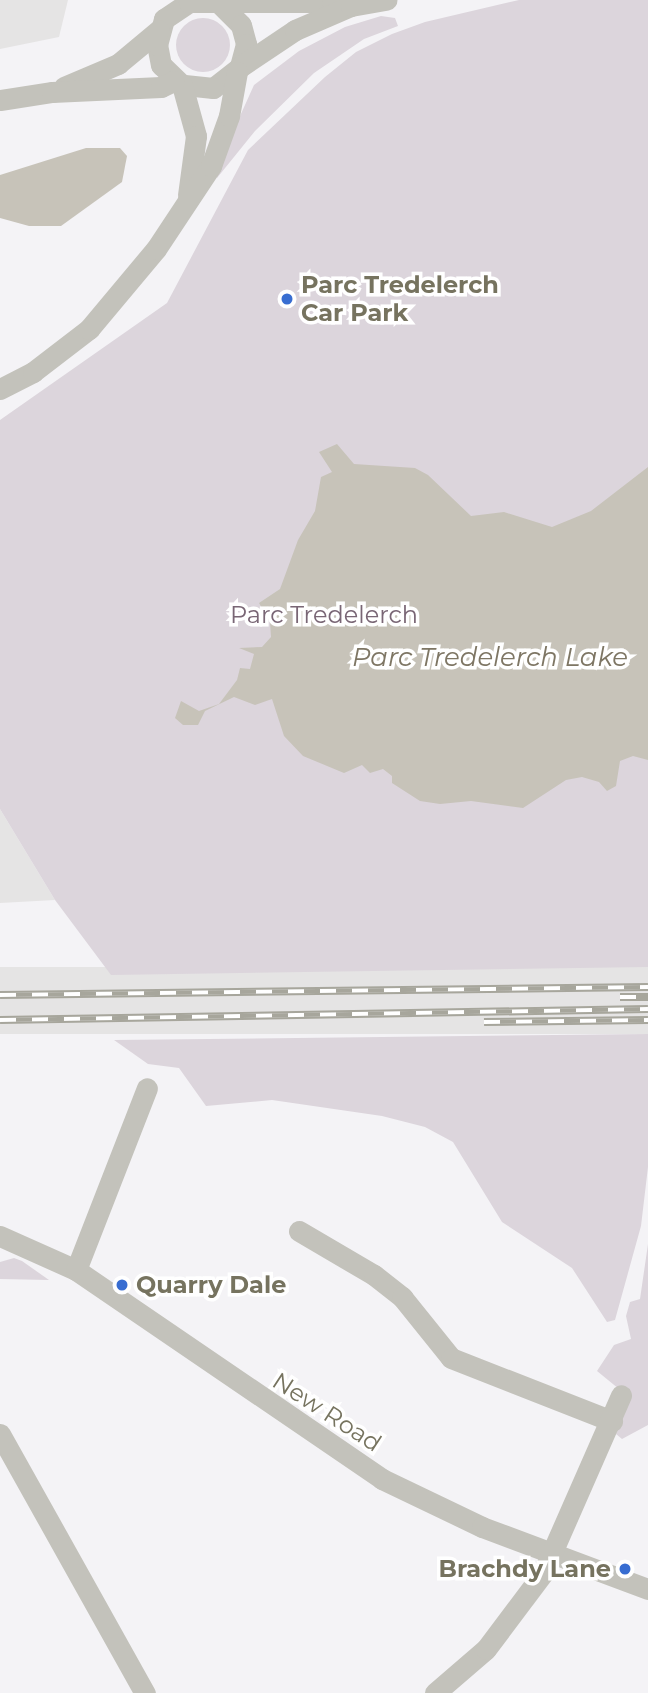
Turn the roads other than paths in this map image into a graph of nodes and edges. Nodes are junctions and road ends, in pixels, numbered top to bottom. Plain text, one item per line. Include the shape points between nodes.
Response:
1 (386, 0) edge
2 (221, 5) junction
3 (351, 6) junction
4 (159, 30) junction
5 (238, 70) junction
6 (178, 83) junction
7 (52, 92) junction
8 (0, 100) edge
9 (188, 195) junction
10 (0, 389) edge
11 (148, 1088) dead end
12 (299, 1231) dead end
13 (0, 1236) edge
14 (76, 1270) junction
15 (621, 1395) dead end
16 (612, 1421) junction
17 (0, 1434) edge
18 (551, 1554) junction
19 (648, 1589) edge
20 (145, 1693) edge
21 (435, 1693) edge

1 - 3 street
2 - 3 street via 332,2
2 - 4 street via 189,2 175,9
2 - 5 street via 241,25 246,44
3 - 5 street via 275,41
4 - 6 street via 161,65
4 - 7 street via 117,64
5 - 6 street via 214,88
5 - 9 street via 229,116 211,166 198,189
6 - 7 street
6 - 9 street via 196,136
7 - 8 street
9 - 10 street via 156,249 89,329 41,366
11 - 14 street
12 - 16 street via 374,1275 401,1297 451,1358
13 - 14 street, New Road
14 - 18 street, New Road via 382,1479
15 - 16 street
16 - 18 street
17 - 20 street
18 - 19 street, New Road
18 - 21 street via 516,1614 486,1649

